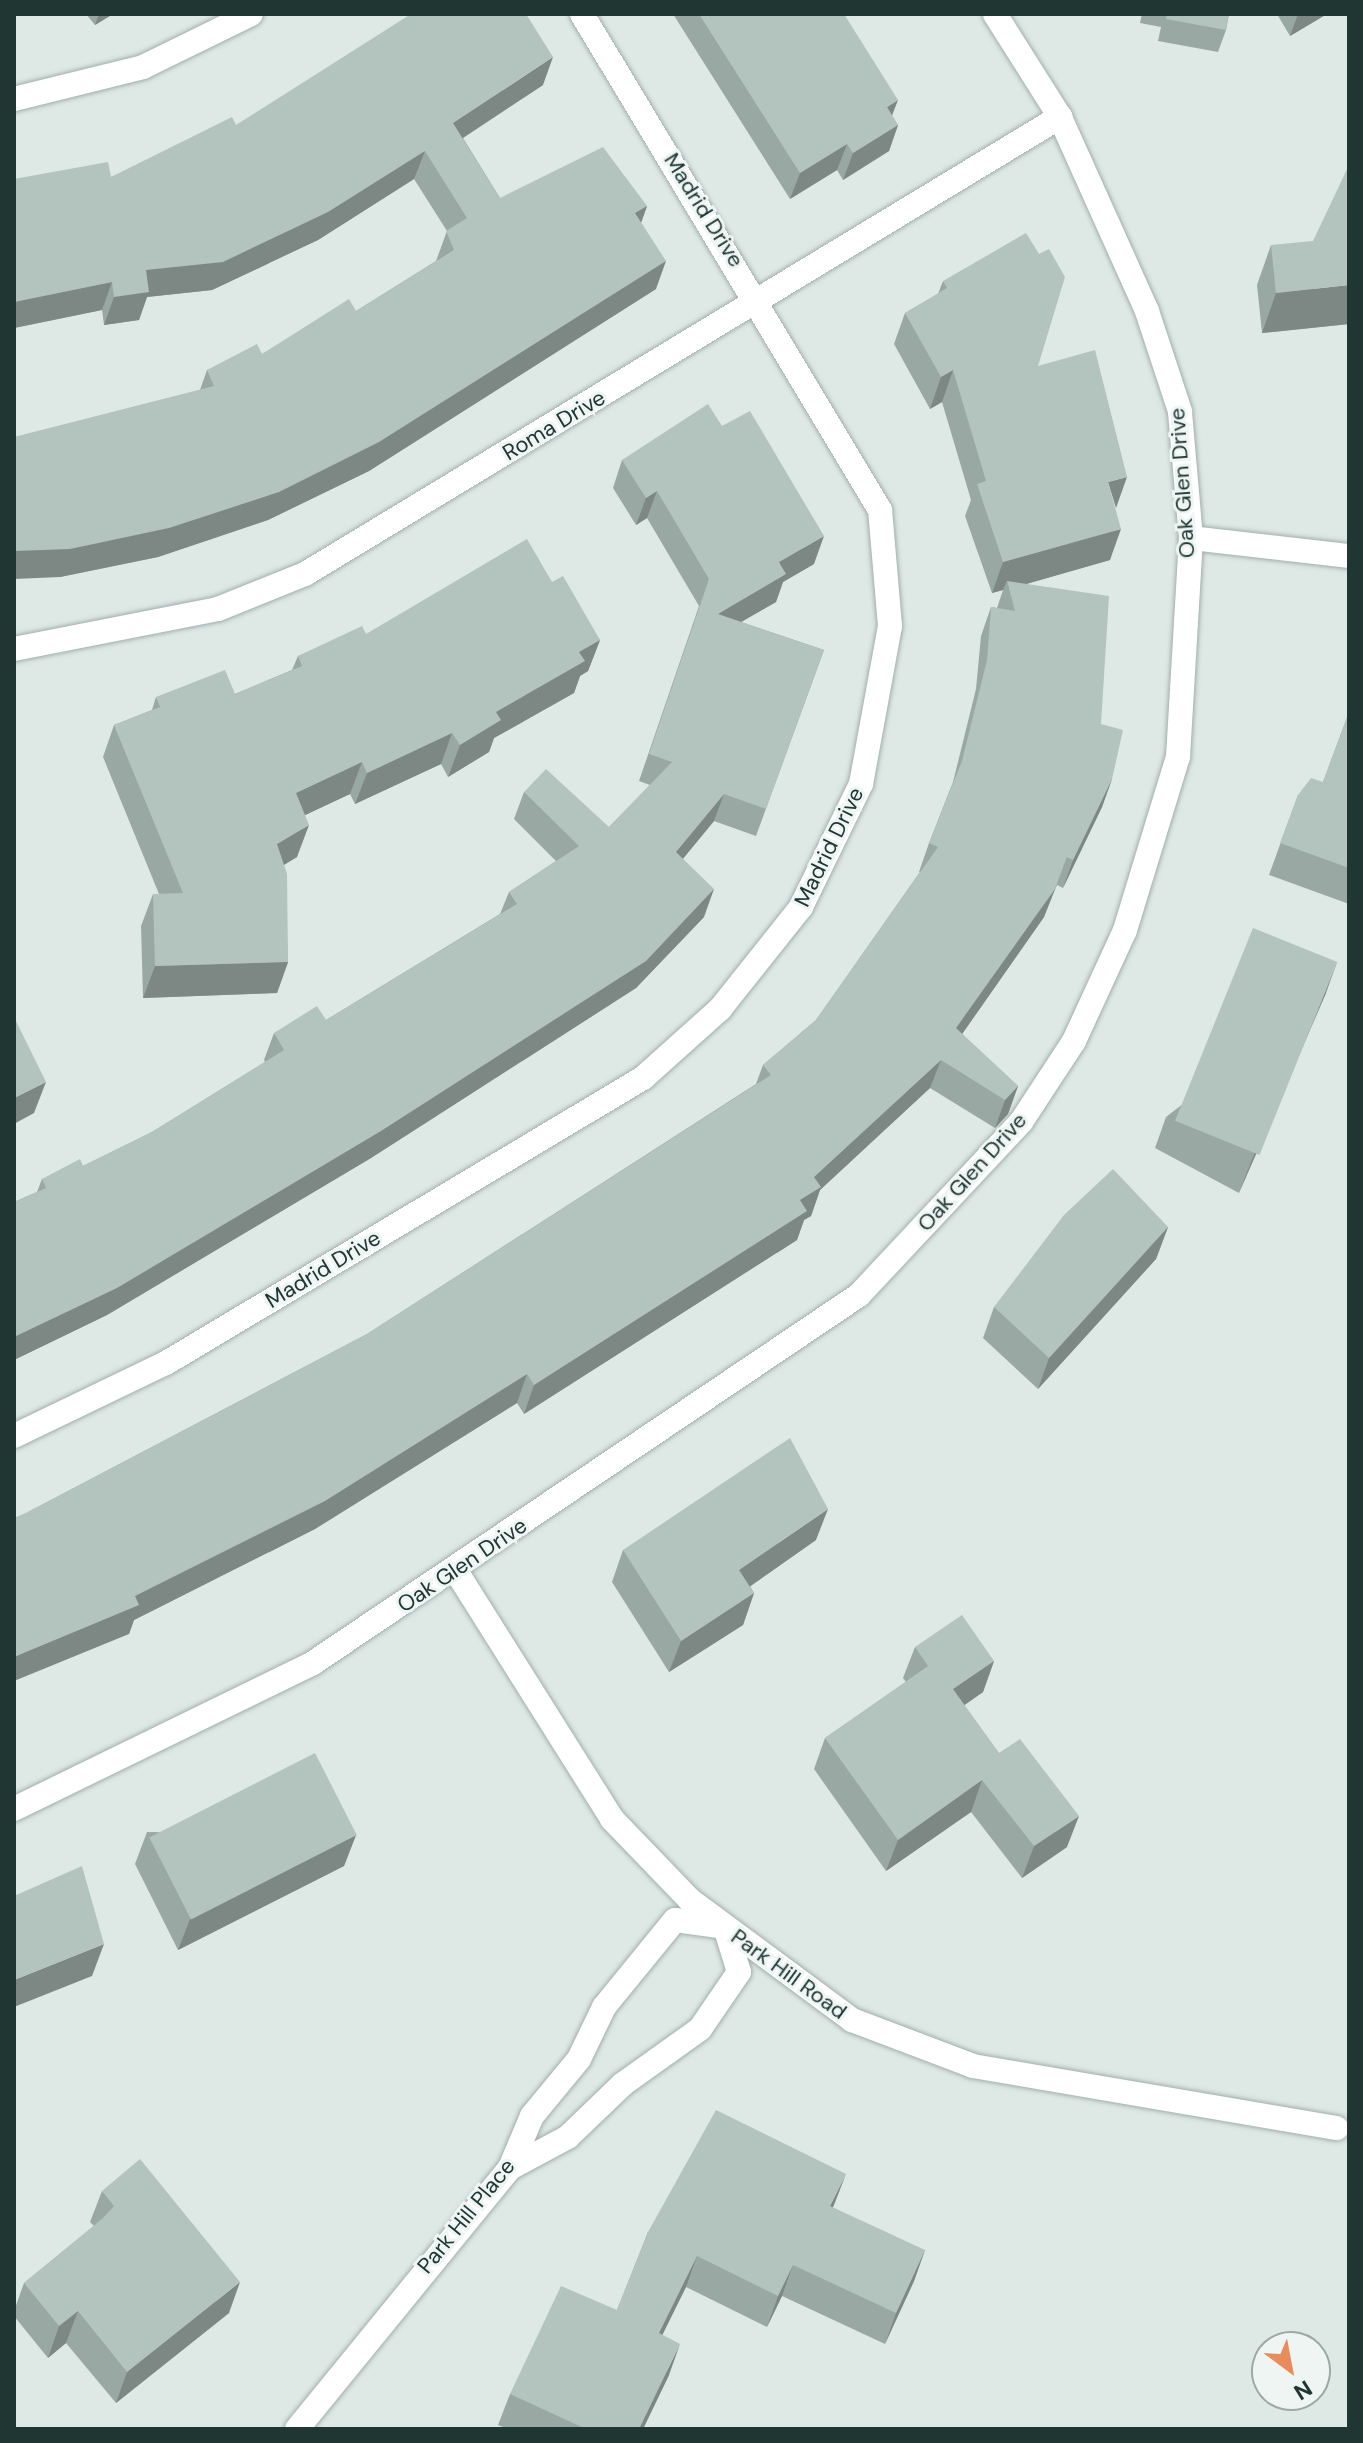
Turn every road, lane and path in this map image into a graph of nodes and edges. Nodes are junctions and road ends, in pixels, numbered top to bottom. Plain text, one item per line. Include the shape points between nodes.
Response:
1 (251, 14) edge
2 (582, 14) edge
3 (995, 14) edge
4 (14, 99) edge
5 (1060, 117) junction
6 (761, 300) junction
7 (1191, 538) junction
8 (1349, 556) edge
9 (14, 649) edge
10 (14, 1436) edge
11 (456, 1571) junction
12 (14, 1809) edge
13 (725, 1927) junction
14 (1337, 2128) dead end
15 (510, 2168) junction
16 (297, 2429) edge

1 - 4 street via 143,67
2 - 6 street, Madrid Drive
3 - 5 street, Oak Glen Drive
5 - 6 street, Roma Drive
5 - 7 street, Oak Glen Drive via 1147,311 1180,411
6 - 9 street, Roma Drive via 305,574 218,609
6 - 10 street, Madrid Drive via 880,510 890,626 861,784 801,907 720,1009 643,1078 166,1363
7 - 8 street
7 - 11 street, Oak Glen Drive via 1178,757 1125,930 1074,1041 1021,1122 859,1295
11 - 12 street, Oak Glen Drive via 313,1663
11 - 13 street, Park Hill Road via 612,1819
13 - 14 street, Park Hill Road via 852,2020 973,2066
13 - 15 street, Park Hill Place via 675,1920 604,2007 579,2059 532,2116
13 - 15 street, Park Hill Road via 739,1972 700,2029 623,2084 568,2137
15 - 16 street, Park Hill Place

